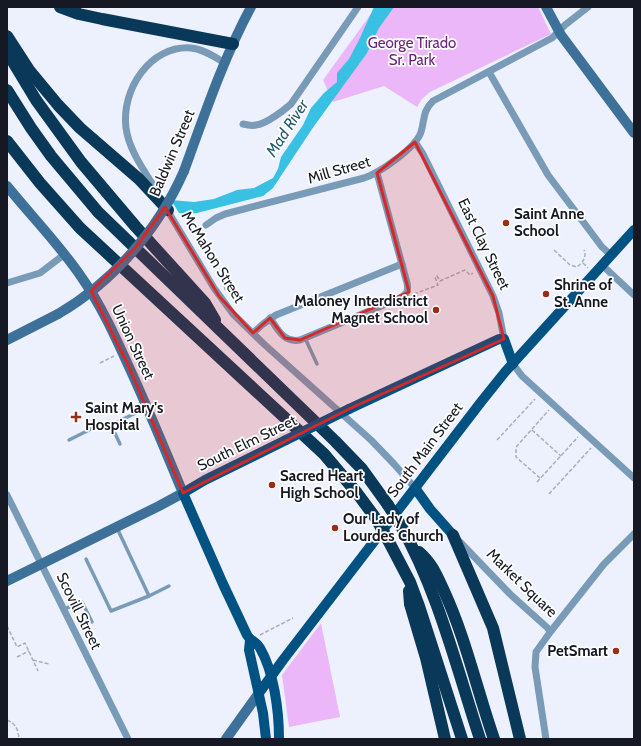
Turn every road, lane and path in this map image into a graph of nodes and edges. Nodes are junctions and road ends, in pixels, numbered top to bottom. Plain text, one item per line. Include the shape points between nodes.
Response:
1 (60, 7) edge
2 (251, 7) edge
3 (358, 7) edge
4 (546, 7) edge
5 (588, 7) edge
6 (559, 32) junction
7 (7, 36) edge
8 (233, 44) junction
9 (7, 52) edge
10 (225, 63) junction
11 (489, 72) junction
12 (7, 90) edge
13 (243, 124) dead end
14 (634, 133) edge
15 (7, 141) edge
16 (415, 142) junction
17 (377, 173) junction
18 (7, 186) edge
19 (168, 210) junction
20 (206, 225) dead end
21 (634, 230) edge
22 (554, 250) dead end
23 (584, 250) dead end
24 (66, 254) junction
25 (611, 256) junction
26 (402, 264) junction
27 (602, 265) junction
28 (226, 266) dead end
29 (480, 270) junction
30 (7, 284) edge
31 (224, 292) dead end
32 (406, 294) junction
33 (634, 295) edge
34 (270, 318) junction
35 (220, 330) junction
36 (253, 333) junction
37 (305, 338) junction
38 (504, 338) junction
39 (7, 340) edge
40 (122, 351) junction
41 (100, 363) dead end
42 (317, 364) dead end
43 (513, 364) junction
44 (541, 393) junction
45 (554, 405) junction
46 (147, 407) junction
47 (111, 425) junction
48 (532, 430) junction
49 (583, 432) junction
50 (69, 440) dead end
51 (498, 440) dead end
52 (120, 444) dead end
53 (596, 444) junction
54 (561, 456) junction
55 (540, 478) junction
56 (634, 478) edge
57 (537, 482) dead end
58 (415, 488) junction
59 (183, 492) junction
60 (550, 494) dead end
61 (7, 495) edge
62 (117, 527) junction
63 (634, 534) edge
64 (453, 535) junction
65 (413, 548) junction
66 (86, 559) dead end
67 (41, 563) junction
68 (7, 581) edge
69 (410, 582) junction
70 (169, 586) dead end
71 (149, 596) junction
72 (64, 609) junction
73 (294, 618) dead end
74 (92, 622) dead end
75 (7, 626) edge
76 (551, 631) junction
77 (260, 635) dead end
78 (250, 640) junction
79 (29, 651) junction
80 (18, 657) dead end
81 (33, 660) junction
82 (49, 664) dead end
83 (38, 671) dead end
84 (271, 676) junction
85 (259, 694) junction
86 (7, 720) edge
87 (19, 739) edge
88 (128, 739) edge
89 (226, 739) edge
90 (266, 739) edge
91 (279, 739) edge
92 (445, 739) edge
93 (462, 739) edge
94 (480, 739) edge
95 (494, 739) edge
96 (520, 739) edge
97 (546, 739) edge

1 - 8 highway via 102,20
2 - 8 main road, Baldwin Street
3 - 13 street via 291,104 261,124
4 - 6 main road
5 - 6 street, Mill Street
6 - 11 street, Mill Street
6 - 14 main road
7 - 19 highway via 29,70 58,105 80,128 139,179
8 - 10 main road, Baldwin Street
9 - 35 highway via 36,100 81,162 205,303
10 - 19 street, McMahon Street via 196,49 178,49 165,54 142,72 127,101 125,115 128,136 136,157
10 - 39 main road, Baldwin Street, bridge via 184,171 158,219 132,252 91,291 58,314
11 - 16 street, Mill Street via 441,96 431,104 425,112 421,132
11 - 25 street via 548,176
12 - 35 highway via 41,143 85,198
15 - 69 highway, bridge via 40,184 80,228 324,454 377,520
16 - 17 street, Mill Street
16 - 29 street, East Clay Street
17 - 20 street, Mill Street via 225,214
17 - 26 street
18 - 24 main road, Union Street
19 - 36 street, McMahon Street via 219,296
21 - 25 main road, South Main Street
22 - 23 path via 570,265 577,267 585,259
24 - 30 street via 40,272
24 - 40 main road, Union Street via 100,306
25 - 27 main road, South Main Street
26 - 32 street via 408,288
26 - 34 street
27 - 33 street
27 - 43 main road, South Main Street
28 - 31 path via 222,273
29 - 32 path via 470,275 464,270 440,281 437,276 435,277 438,285 416,294
29 - 38 street, East Clay Street via 497,307
32 - 37 street
34 - 36 street
34 - 37 street via 286,338 296,341
35 - 65 highway, bridge via 335,440 362,470 388,505
36 - 58 street, McMahon Street via 366,435
37 - 42 lane
38 - 43 main road, East Clay Street
38 - 59 main road, South Elm Street, bridge via 349,409
40 - 41 path
40 - 46 main road, Union Street
43 - 44 street
43 - 58 main road, South Main Street
44 - 45 street
44 - 51 path
45 - 48 path
45 - 49 street
46 - 47 lane
46 - 59 main road, Union Street
47 - 50 lane via 101,424
47 - 52 lane
48 - 54 path
48 - 55 path via 516,447 516,457
49 - 53 street
49 - 54 path
53 - 56 street
53 - 60 path
54 - 55 path
55 - 57 path
58 - 64 main road, Market Square
58 - 84 main road, South Main Street
59 - 62 main road, South Elm Street
59 - 78 main road, Union Street
61 - 67 street, Scovill Street
62 - 67 main road, South Elm Street
62 - 71 lane
63 - 76 street via 608,560
64 - 76 street, Market Square via 497,581
64 - 96 highway via 493,628
65 - 94 highway via 438,606
65 - 95 highway via 424,556 432,567 449,603
66 - 71 lane via 111,611
67 - 68 main road, South Elm Street
67 - 72 street, Scovill Street
69 - 92 highway via 410,604
69 - 93 highway
70 - 71 lane
72 - 74 lane via 82,602
72 - 88 street, Scovill Street
73 - 77 path
75 - 79 path via 17,647 25,643
76 - 97 street, Market Square via 538,649 535,661
78 - 84 main road, Union Street via 260,647
78 - 85 main road, Union Street via 249,650
79 - 80 path
79 - 81 path
81 - 82 path
81 - 83 path
84 - 85 main road, South Main Street
84 - 91 main road, Union Street
85 - 89 main road, South Main Street
85 - 90 main road, Union Street
86 - 87 path via 17,728

